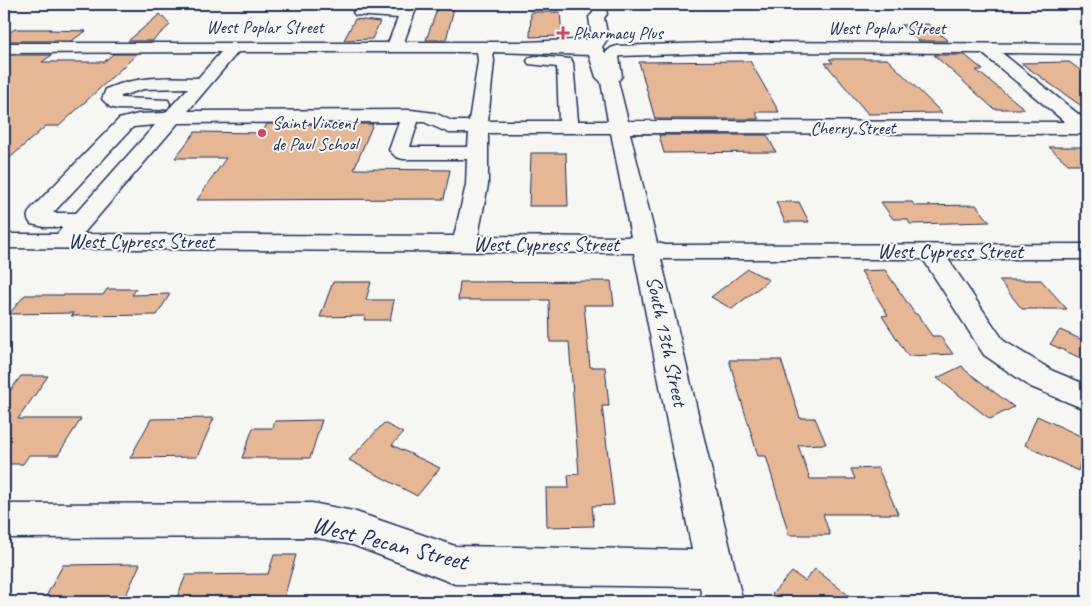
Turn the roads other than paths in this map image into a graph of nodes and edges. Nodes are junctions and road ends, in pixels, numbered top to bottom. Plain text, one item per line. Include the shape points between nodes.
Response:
1 (599, 9) edge
2 (407, 14) dead end
3 (395, 46) junction
4 (234, 47) junction
5 (597, 47) junction
6 (616, 47) junction
7 (4, 48) edge
8 (985, 48) junction
9 (1087, 49) edge
10 (486, 54) junction
11 (609, 80) junction
12 (202, 83) junction
13 (176, 113) junction
14 (411, 116) junction
15 (479, 126) junction
16 (569, 126) junction
17 (621, 127) junction
18 (1086, 129) edge
19 (479, 153) junction
20 (83, 220) junction
21 (66, 240) junction
22 (4, 241) edge
23 (464, 244) junction
24 (648, 247) junction
25 (1087, 250) edge
26 (930, 251) junction
27 (1087, 398) edge
28 (4, 521) edge
29 (720, 586) edge

1 - 5 street, South 13th Street via 596,17 600,38
1 - 6 street, South 13th Street via 607,17
2 - 3 street
3 - 4 street, West Poplar Street
3 - 10 street, West Poplar Street
4 - 7 street, West Poplar Street
4 - 12 street
5 - 6 street, West Poplar Street via 608,42
5 - 10 street, West Poplar Street via 526,47
5 - 11 street, South 13th Street via 605,77
6 - 8 street, West Poplar Street
6 - 11 street, South 13th Street via 611,56 613,76
8 - 9 street, West Poplar Street
8 - 18 street
10 - 15 street
10 - 16 street via 565,63
11 - 17 street, South 13th Street
12 - 13 street
12 - 13 street via 130,86 112,94 111,99 117,103
13 - 14 street, Cherry Street
13 - 20 street
13 - 20 street via 126,123 38,214 44,220
14 - 15 street, Cherry Street via 428,117 449,127
14 - 19 street via 399,150 403,153
15 - 16 street, Cherry Street
15 - 19 street
16 - 17 street, Cherry Street
17 - 18 street, Cherry Street
17 - 24 street, South 13th Street
19 - 23 street via 477,185
20 - 21 street
21 - 22 street, West Cypress Street
21 - 23 street, West Cypress Street
23 - 24 street, West Cypress Street via 629,244
24 - 26 street, West Cypress Street via 666,253
24 - 29 street, South 13th Street
25 - 26 street, West Cypress Street
26 - 27 street via 994,348 1042,379
28 - 29 street, West Pecan Street via 312,520 353,528 456,565

